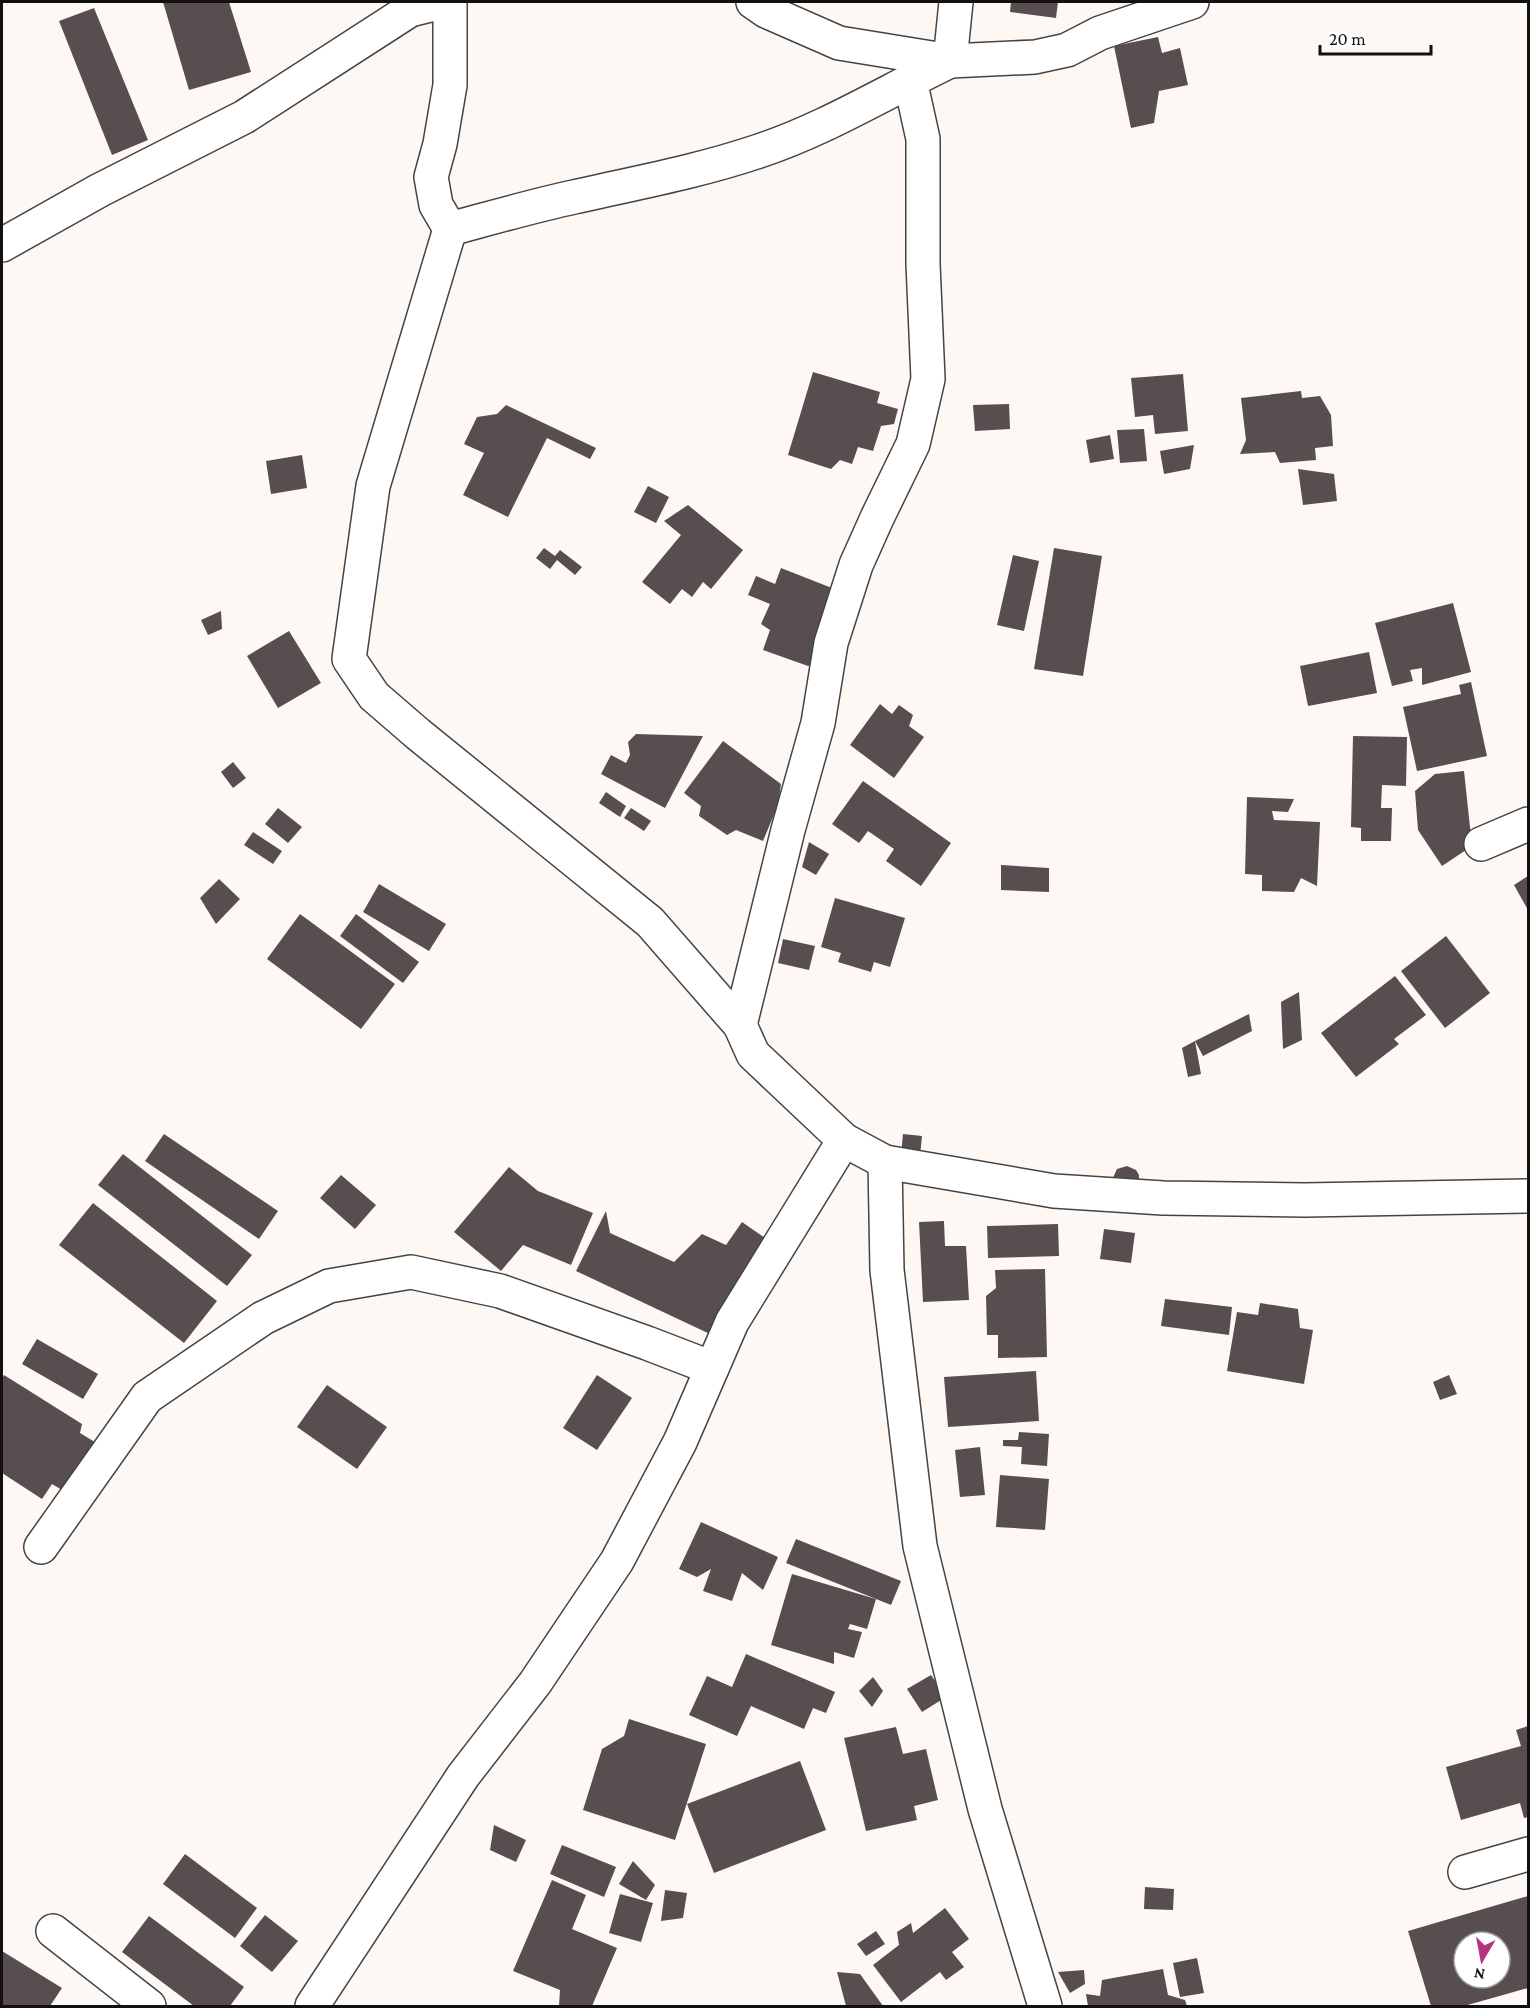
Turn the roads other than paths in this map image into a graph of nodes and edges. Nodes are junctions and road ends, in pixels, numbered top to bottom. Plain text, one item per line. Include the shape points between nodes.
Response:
1 (442, 2) edge
2 (450, 2) edge
3 (753, 2) edge
4 (956, 2) edge
5 (1192, 2) edge
6 (950, 61) junction
7 (910, 80) junction
8 (450, 229) junction
9 (2, 245) edge
10 (1528, 824) edge
11 (1481, 844) dead end
12 (740, 1025) junction
13 (844, 1140) junction
14 (885, 1162) junction
15 (1528, 1196) edge
16 (712, 1368) junction
17 (41, 1547) dead end
18 (1528, 1854) edge
19 (1465, 1872) dead end
20 (53, 1930) dead end
21 (149, 2007) edge
22 (312, 2007) edge
23 (1045, 2007) edge

1 - 9 street via 410,10 243,117
2 - 8 street via 450,85 431,177 436,205
3 - 6 street via 839,43
4 - 6 street
5 - 6 street via 1100,33 1067,50 1035,57
6 - 7 street
7 - 8 street via 843,117 757,152
7 - 12 street via 923,139 928,379 913,444 856,565 831,644 818,723
8 - 12 street via 373,486 349,659 374,696 392,712 650,922
10 - 11 street
12 - 13 street via 753,1054
13 - 14 street
13 - 16 street via 732,1322
14 - 15 street via 1054,1191 1163,1198
14 - 23 street via 887,1270 920,1546 985,1809
16 - 17 street via 647,1342 477,1286 411,1272 329,1286 263,1318 147,1397
16 - 22 street via 680,1442 617,1561 535,1683 463,1776
18 - 19 street
20 - 21 street

